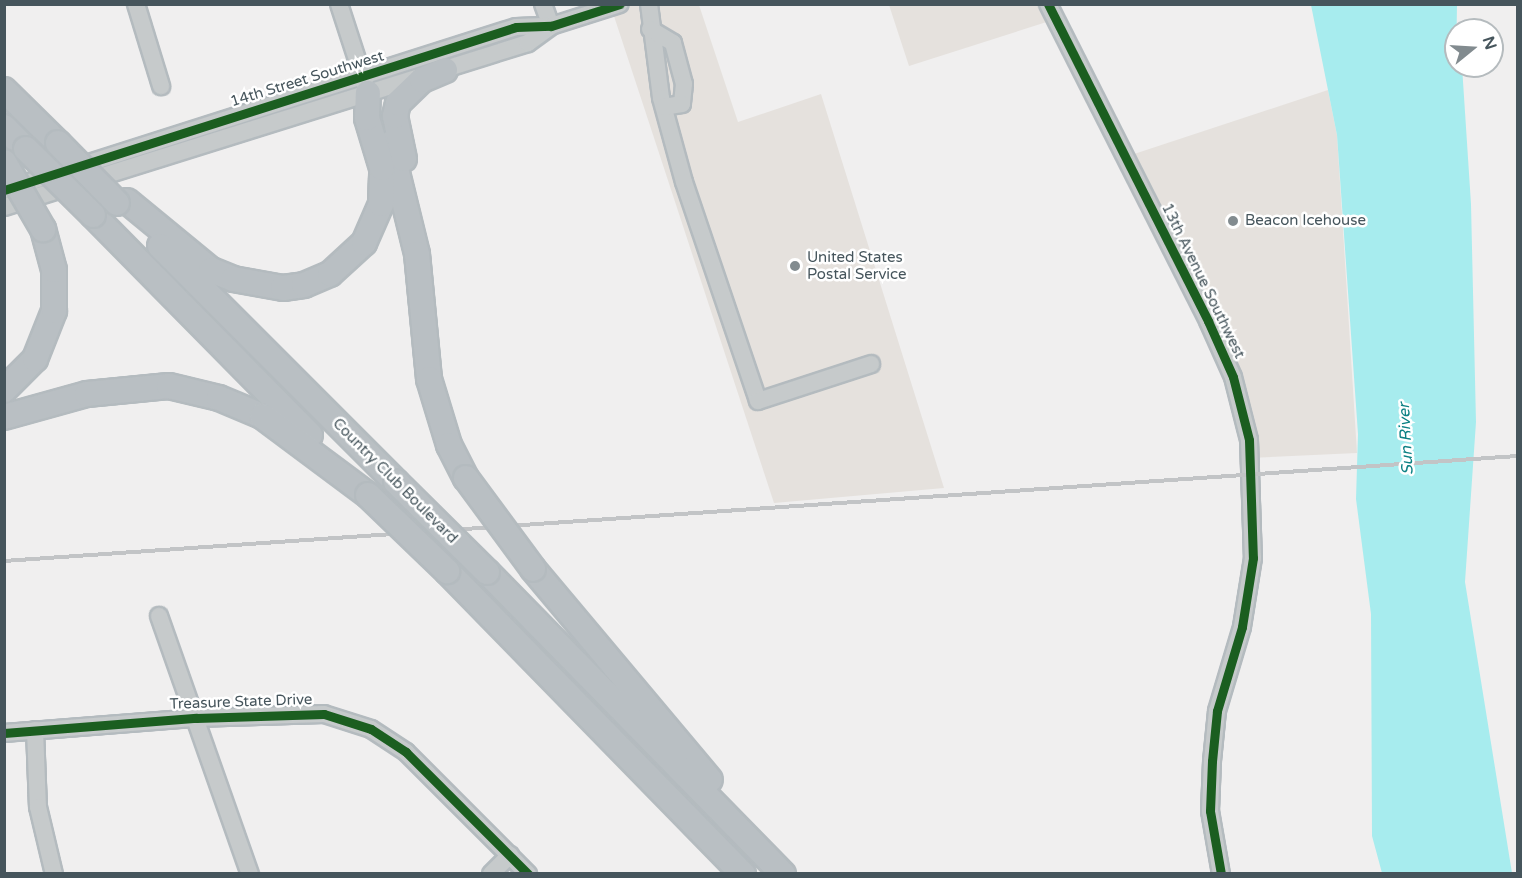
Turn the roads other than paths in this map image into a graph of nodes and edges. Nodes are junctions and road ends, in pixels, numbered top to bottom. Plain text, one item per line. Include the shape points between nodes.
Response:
1 (136, 4) edge
2 (339, 4) edge
3 (543, 4) edge
4 (620, 4) edge
5 (649, 4) edge
6 (1048, 4) edge
7 (551, 26) junction
8 (650, 29) junction
9 (445, 70) junction
10 (365, 85) junction
11 (161, 86) dead end
12 (4, 90) edge
13 (664, 106) junction
14 (4, 127) edge
15 (4, 162) edge
16 (4, 189) edge
17 (122, 202) junction
18 (4, 207) edge
19 (408, 212) junction
20 (871, 364) dead end
21 (4, 390) edge
22 (4, 417) edge
23 (368, 495) junction
24 (159, 616) dead end
25 (196, 718) junction
26 (35, 730) junction
27 (4, 733) edge
28 (756, 846) junction
29 (510, 855) junction
30 (54, 873) edge
31 (250, 873) edge
32 (491, 873) edge
33 (528, 873) edge
34 (743, 873) edge
35 (783, 873) edge
36 (1221, 873) edge

1 - 11 street
2 - 10 street
3 - 7 street
4 - 7 street, 14th Street Southwest
5 - 8 street
6 - 36 street, 13th Avenue Southwest via 1208,321 1233,377 1249,440 1252,558 1242,627 1217,711 1212,761 1210,811
7 - 9 street, 14th Street Southwest via 528,43
7 - 10 street, 14th Street Southwest via 516,27
8 - 13 street
8 - 13 street via 673,43 684,84 682,104
9 - 10 street, 14th Street Southwest
9 - 19 highway via 407,92 394,116 408,178
10 - 16 street, 14th Street Southwest
10 - 17 highway via 367,118 382,168 381,204 364,243 330,274 304,285 283,288 233,279 211,270
10 - 18 street, 14th Street Southwest
10 - 19 highway via 380,114
12 - 17 highway, Country Club Boulevard, bridge
13 - 20 street via 684,182 758,401
14 - 23 highway, Country Club Boulevard, bridge
15 - 21 highway, bridge via 43,228 54,270 54,311 35,359
17 - 28 highway, Country Club Boulevard, bridge
19 - 28 highway, bridge via 417,254 429,380 449,445 466,478 533,569 737,812
22 - 23 highway via 87,394 169,386 219,398 262,416
23 - 34 highway, Country Club Boulevard, bridge
24 - 25 street
25 - 26 street, Treasure State Drive
25 - 29 street, Treasure State Drive via 324,714 371,729 406,752
25 - 31 street
26 - 27 street, Treasure State Drive
26 - 30 street via 38,807
28 - 35 highway, Country Club Boulevard
29 - 32 street
29 - 33 street, Treasure State Drive

